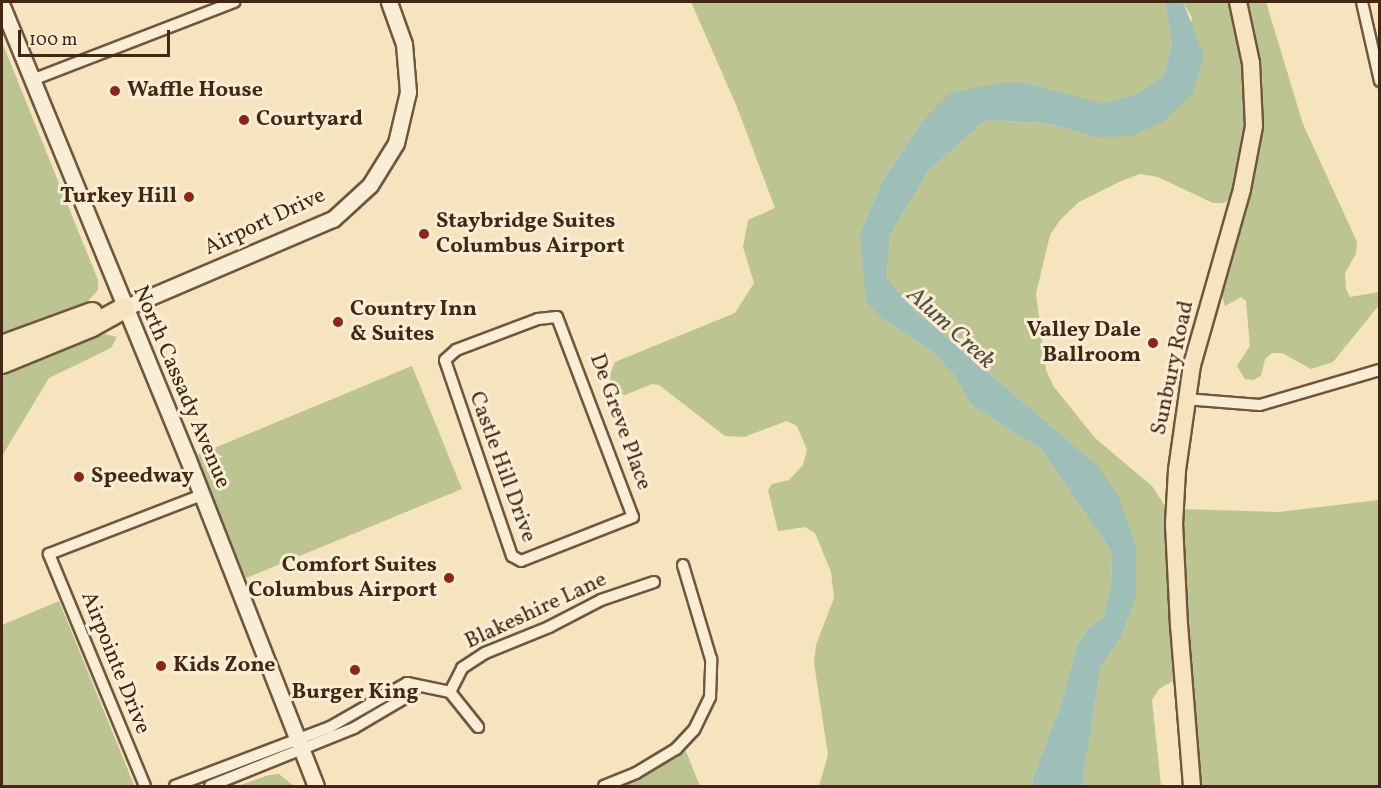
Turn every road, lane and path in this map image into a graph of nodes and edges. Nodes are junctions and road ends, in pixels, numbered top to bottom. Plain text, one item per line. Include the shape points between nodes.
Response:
1 (234, 2) edge
2 (390, 2) edge
3 (1238, 2) edge
4 (1362, 2) edge
5 (2, 6) edge
6 (1380, 26) edge
7 (1367, 27) junction
8 (32, 80) junction
9 (1380, 81) edge
10 (124, 308) junction
11 (557, 317) joint
12 (2, 346) edge
13 (2, 363) edge
14 (1380, 370) edge
15 (1185, 399) junction
16 (202, 495) junction
17 (576, 543) joint
18 (683, 565) dead end
19 (654, 582) dead end
20 (450, 692) junction
21 (478, 726) dead end
22 (299, 744) junction
23 (145, 786) edge
24 (175, 786) edge
25 (210, 786) edge
26 (316, 786) edge
27 (604, 786) edge
28 (1192, 786) edge

1 - 8 street
2 - 10 main road, Airport Drive via 404,44 408,92 396,143 370,185 333,219
3 - 15 main road, Sunbury Road via 1251,63 1254,126 1242,189
4 - 7 street
5 - 8 main road, North Cassady Avenue
6 - 7 street
7 - 9 street
8 - 10 main road, North Cassady Avenue
10 - 12 highway via 100,310
10 - 13 highway via 92,327
10 - 16 main road, North Cassady Avenue
11 - 17 street, De Greve Place via 633,517
11 - 17 street, Castle Hill Drive via 538,319 456,350 445,360 512,556 527,560
14 - 15 street via 1260,405
15 - 28 main road, Sunbury Road via 1174,524
16 - 22 main road, North Cassady Avenue
16 - 23 street, Airpointe Drive via 48,554
18 - 27 street via 711,659 710,697 694,730 676,749 636,773
19 - 20 street, Blakeshire Lane via 601,600 485,653 462,668
20 - 21 street
20 - 22 street via 407,682
22 - 24 street
22 - 25 street
22 - 26 main road, North Cassady Avenue

